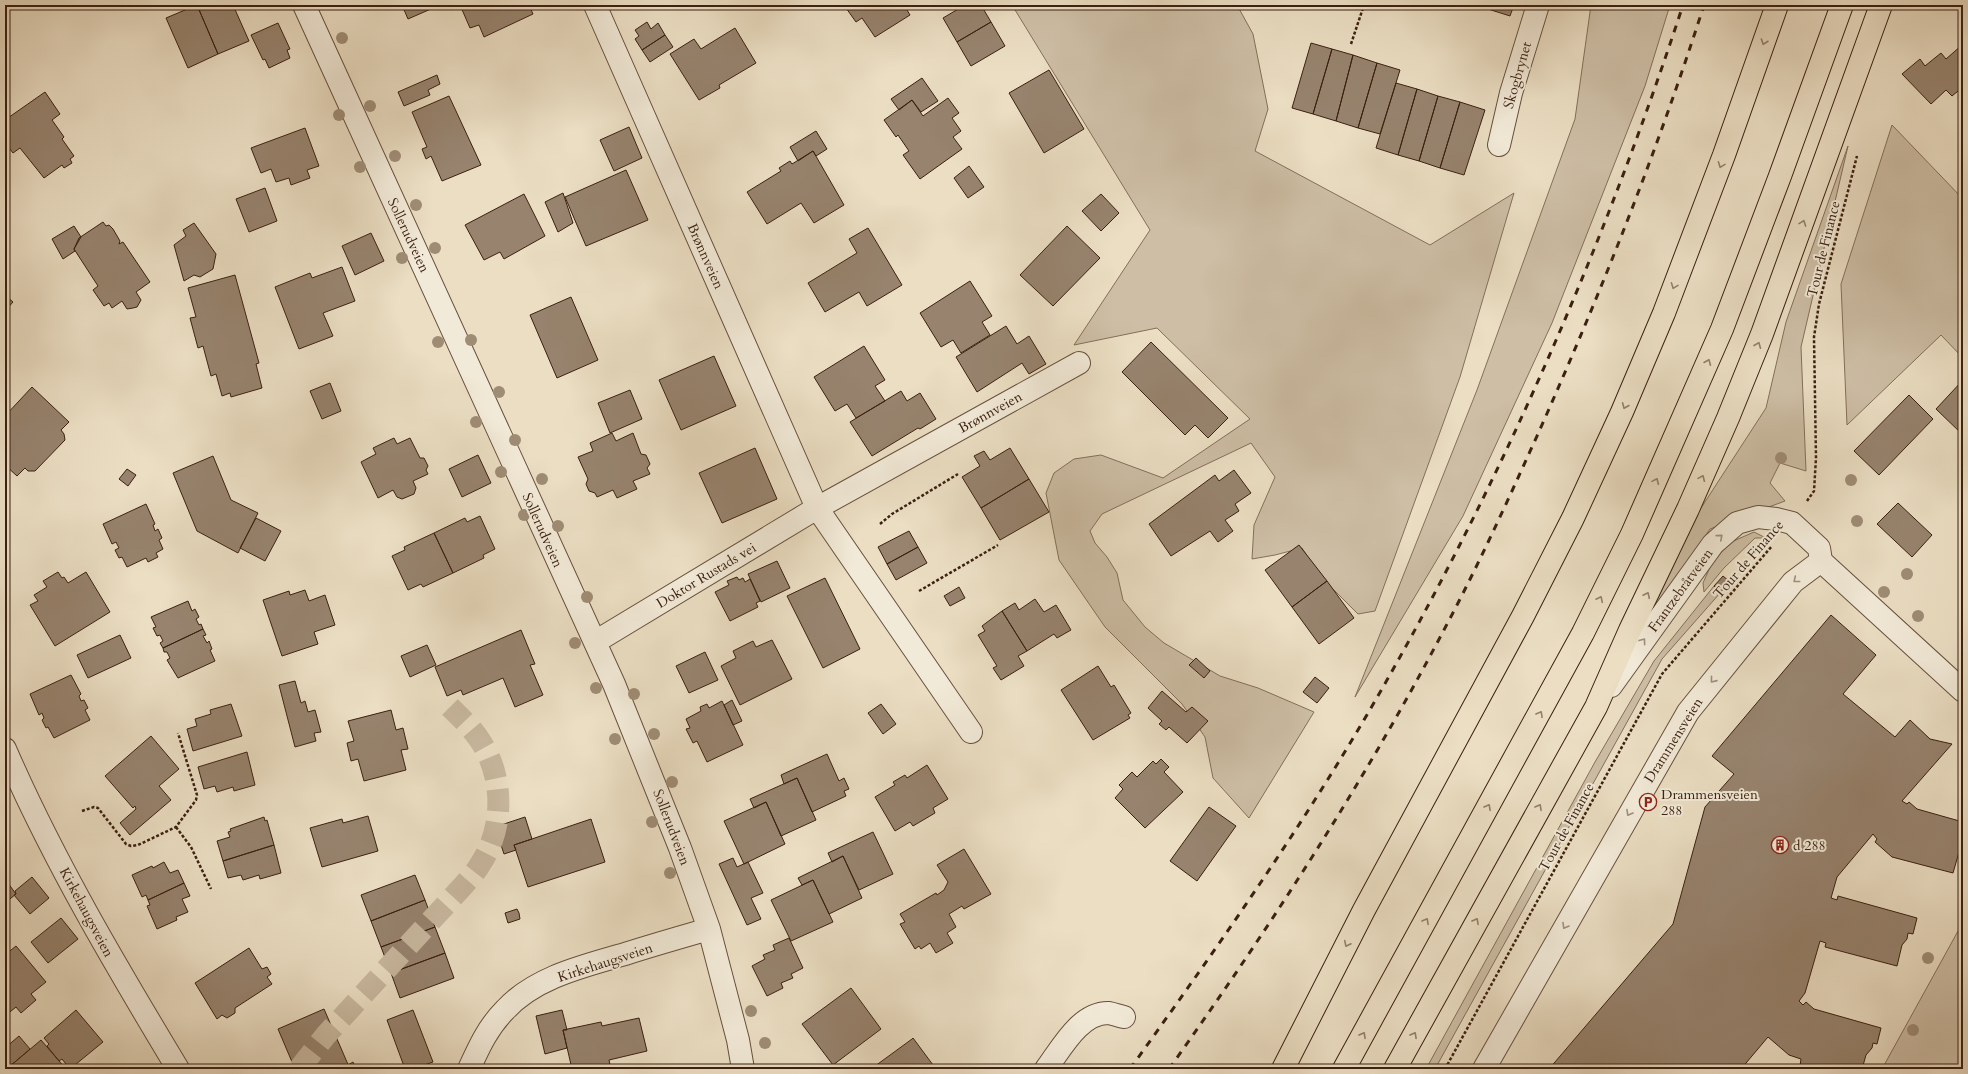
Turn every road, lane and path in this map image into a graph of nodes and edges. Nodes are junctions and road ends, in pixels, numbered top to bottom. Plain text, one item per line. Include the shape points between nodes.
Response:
1 (304, 5) edge
2 (596, 5) edge
3 (1364, 5) edge
4 (1538, 5) edge
5 (1777, 5) edge
6 (1842, 5) edge
7 (1881, 5) edge
8 (1351, 44) dead end
9 (1499, 145) dead end
10 (1858, 154) dead end
11 (1079, 363) dead end
12 (958, 474) dead end
13 (817, 508) junction
14 (1792, 523) junction
15 (880, 524) dead end
16 (998, 545) dead end
17 (1821, 561) junction
18 (919, 591) dead end
19 (594, 642) junction
20 (1963, 691) edge
21 (1596, 707) junction
22 (971, 732) dead end
23 (178, 733) dead end
24 (5, 749) edge
25 (82, 811) dead end
26 (176, 826) junction
27 (211, 889) dead end
28 (709, 929) junction
29 (1124, 1017) dead end
30 (178, 1069) edge
31 (469, 1069) edge
32 (743, 1069) edge
33 (1046, 1069) edge
34 (1283, 1069) edge
35 (1344, 1069) edge
36 (1395, 1069) edge
37 (1445, 1069) edge
38 (1484, 1069) edge

1 - 19 street, Sollerudveien
2 - 13 street, Brønnveien
3 - 8 path
4 - 9 street, Skogbrynet via 1510,93
5 -> 34 highway via 1664,314 1573,518 1364,910
35 -> 6 highway via 1583,633 1632,534 1722,329
21 -> 7 highway via 1731,411 1773,304
10 - 14 path, Tour de Finance via 1819,304 1814,337 1814,491
11 - 13 street, Brønnveien
12 - 15 path
13 - 19 street, Doktor Rustads vei
13 - 22 street, Brønnveien
14 - 17 street via 1819,548
21 -> 14 street, Frantzebråtveien via 1713,544 1737,523 1751,519 1776,518
14 - 37 path, Tour de Finance via 1662,674
16 - 18 path
17 - 20 street
17 -> 38 street, Drammensveien via 1793,582 1688,712
19 - 28 street, Sollerudveien via 658,790
36 -> 21 highway
23 - 26 path via 197,795
24 - 30 street, Kirkehaugsveien via 40,822 118,969
25 - 26 path via 98,808 126,844 131,846
26 - 27 path via 191,847
28 - 31 street, Kirkehaugsveien via 575,969 524,993 493,1024 482,1040
28 - 32 street, Sollerudveien
29 - 33 street via 1109,1013 1086,1021 1076,1029

